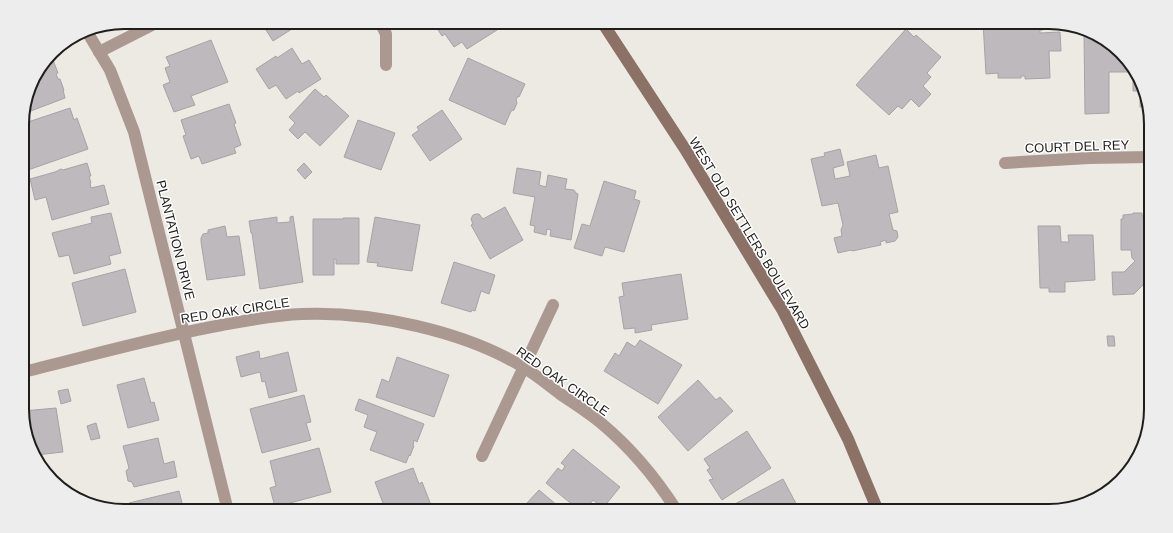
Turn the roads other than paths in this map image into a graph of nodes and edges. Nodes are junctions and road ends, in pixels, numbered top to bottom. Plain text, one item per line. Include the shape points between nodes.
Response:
1 (144, 29) edge
2 (384, 29) edge
3 (607, 29) edge
4 (89, 36) edge
5 (99, 52) junction
6 (386, 65) dead end
7 (1144, 157) edge
8 (1005, 163) dead end
9 (553, 305) dead end
10 (184, 332) junction
11 (524, 368) junction
12 (29, 371) edge
13 (482, 456) dead end
14 (226, 504) edge
15 (672, 504) edge
16 (875, 504) edge

1 - 5 street
2 - 6 street via 386,34
3 - 16 main road, WEST OLD SETTLERS BOULEVARD via 685,149 783,311 848,439
4 - 5 street, PLANTATION DRIVE
5 - 10 street, PLANTATION DRIVE via 110,70 134,132
7 - 8 street, COURT DEL REY
9 - 11 street
10 - 11 street, RED OAK CIRCLE via 269,317 302,314 370,317 419,327 480,346
10 - 12 street, RED OAK CIRCLE
10 - 14 street, PLANTATION DRIVE
11 - 13 street
11 - 15 street, RED OAK CIRCLE via 599,422 623,443 654,478

